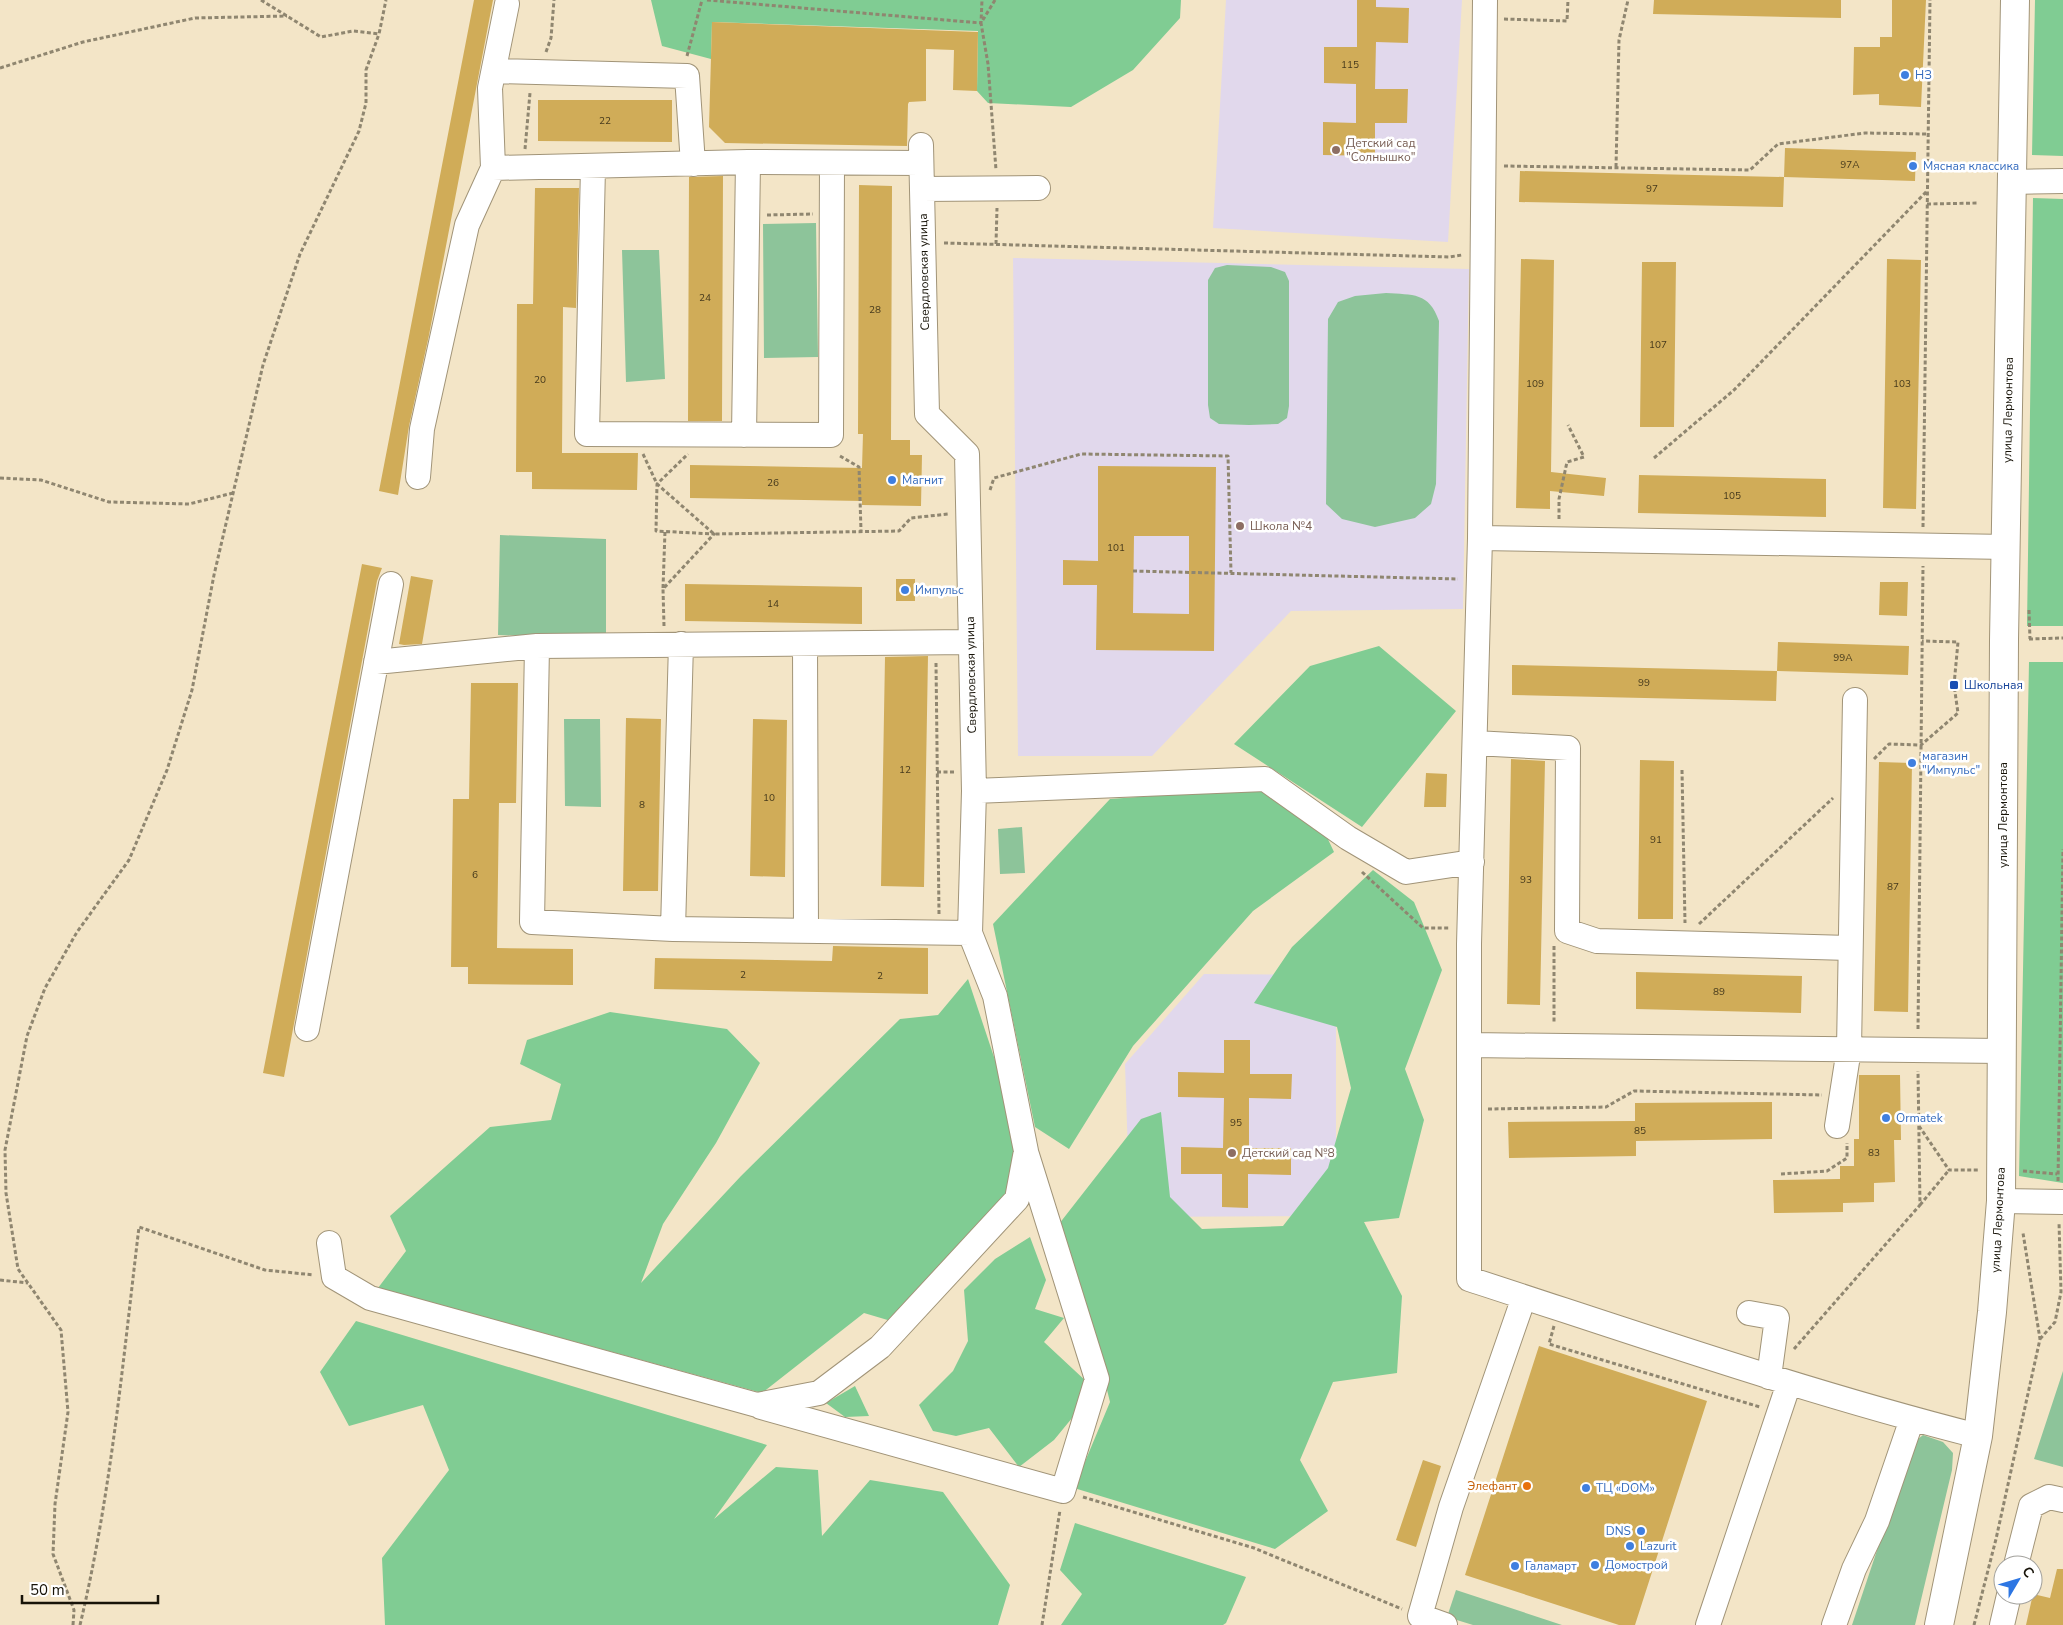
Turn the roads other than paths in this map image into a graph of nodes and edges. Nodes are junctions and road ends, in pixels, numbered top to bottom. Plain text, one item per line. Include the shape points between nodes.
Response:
1 (1485, 0) edge
2 (2015, 0) edge
3 (506, 4) dead end
4 (494, 71) junction
5 (748, 162) junction
6 (832, 162) junction
7 (693, 164) junction
8 (593, 167) junction
9 (492, 168) junction
10 (2011, 182) junction
11 (2063, 182) edge
12 (1038, 188) dead end
13 (922, 189) junction
14 (744, 435) junction
15 (418, 477) dead end
16 (1480, 538) junction
17 (2007, 547) junction
18 (391, 584) dead end
19 (971, 642) junction
20 (681, 644) junction
21 (805, 644) junction
22 (537, 646) junction
23 (376, 662) junction
24 (1855, 700) dead end
25 (1475, 743) junction
26 (974, 790) junction
27 (1472, 862) junction
28 (673, 929) junction
29 (806, 931) junction
30 (970, 933) junction
31 (1849, 948) junction
32 (307, 1029) dead end
33 (1470, 1045) junction
34 (1849, 1049) junction
35 (2002, 1051) junction
36 (1842, 1133) road end
37 (1026, 1151) junction
38 (2009, 1201) junction
39 (2060, 1202) edge
40 (329, 1243) dead end
41 (1524, 1297) junction
42 (1749, 1313) dead end
43 (1779, 1380) junction
44 (757, 1406) junction
45 (1912, 1419) junction
46 (1978, 1436) junction
47 (2063, 1500) edge
48 (2018, 1555) edge
49 (2007, 1605) edge
50 (1445, 1625) edge
51 (1708, 1625) edge
52 (1834, 1625) edge
53 (1938, 1625) edge
54 (2002, 1625) edge

1 - 16 street
2 - 10 main road, улица Лермонтова
3 - 4 street
4 - 7 street via 687,76
4 - 9 street via 490,88
5 - 6 street
5 - 7 street
5 - 14 street
6 - 13 street, Свердловская улица via 921,154
6 - 14 street via 831,435
7 - 8 street
8 - 9 street
8 - 14 street via 587,434
9 - 15 street via 467,225 422,429
10 - 11 street
10 - 17 main road, улица Лермонтова
12 - 13 street
13 - 19 street, Свердловская улица via 927,414 967,454
16 - 17 street
16 - 25 street
17 - 35 main road, улица Лермонтова
18 - 23 street
19 - 21 street
19 - 26 street, Свердловская улица
20 - 21 street
20 - 22 street
20 - 28 street
21 - 29 street
22 - 23 street
22 - 28 street via 532,922
23 - 32 street
24 - 31 street
25 - 27 street
25 - 31 street via 1568,748 1567,931 1597,941
26 - 27 street via 1265,779 1348,838 1406,872
26 - 30 street, Свердловская улица
27 - 33 street
28 - 29 street
29 - 30 street
30 - 37 street via 995,996
31 - 34 street
33 - 34 street
33 - 41 street via 1469,1279
34 - 35 street
34 - 36 street via 1842,1095
35 - 38 main road, улица Лермонтова
37 - 44 street via 1017,1199 880,1347 818,1393
37 - 44 street via 1097,1379 1063,1492
38 - 39 street
38 - 46 main road, улица Лермонтова
40 - 44 street via 334,1277 370,1298
41 - 43 street
41 - 50 street via 1451,1508 1420,1616
42 - 43 street via 1777,1318
43 - 45 street
43 - 51 street
45 - 46 street
45 - 52 street via 1877,1521 1854,1569
46 - 53 main road, улица Лермонтова
47 - 48 street via 2049,1497 2030,1506
49 - 54 street

